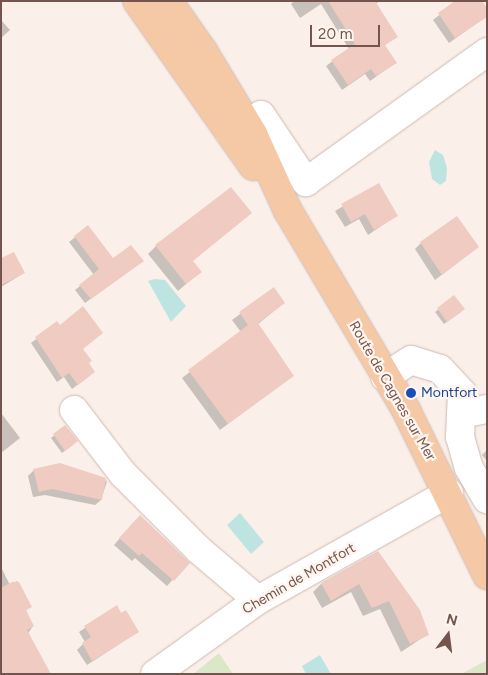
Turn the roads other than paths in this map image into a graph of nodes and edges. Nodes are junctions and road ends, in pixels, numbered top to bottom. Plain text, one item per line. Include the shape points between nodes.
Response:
1 (137, 1) edge
2 (150, 1) edge
3 (168, 1) edge
4 (487, 52) edge
5 (185, 70) junction
6 (237, 127) junction
7 (386, 377) junction
8 (74, 410) dead end
9 (474, 411) edge
10 (449, 493) junction
11 (487, 499) edge
12 (487, 575) edge
13 (258, 600) junction
14 (155, 674) edge

1 - 5 main road, Route de Cagnes sur Mer
2 - 5 main road via 179,43
3 - 6 main road, Route de Cagnes sur Mer via 203,51
4 - 6 street via 306,182 261,115
5 - 6 main road, Route de Cagnes sur Mer
6 - 7 main road, Route de Cagnes sur Mer
7 - 9 street via 411,360 440,369
7 - 10 main road, Route de Cagnes sur Mer
8 - 13 street via 123,474 199,550
9 - 11 street via 460,437 469,468
10 - 12 main road, Route de Cagnes sur Mer
10 - 13 street, Chemin de Montfort
13 - 14 street, Chemin de Montfort

